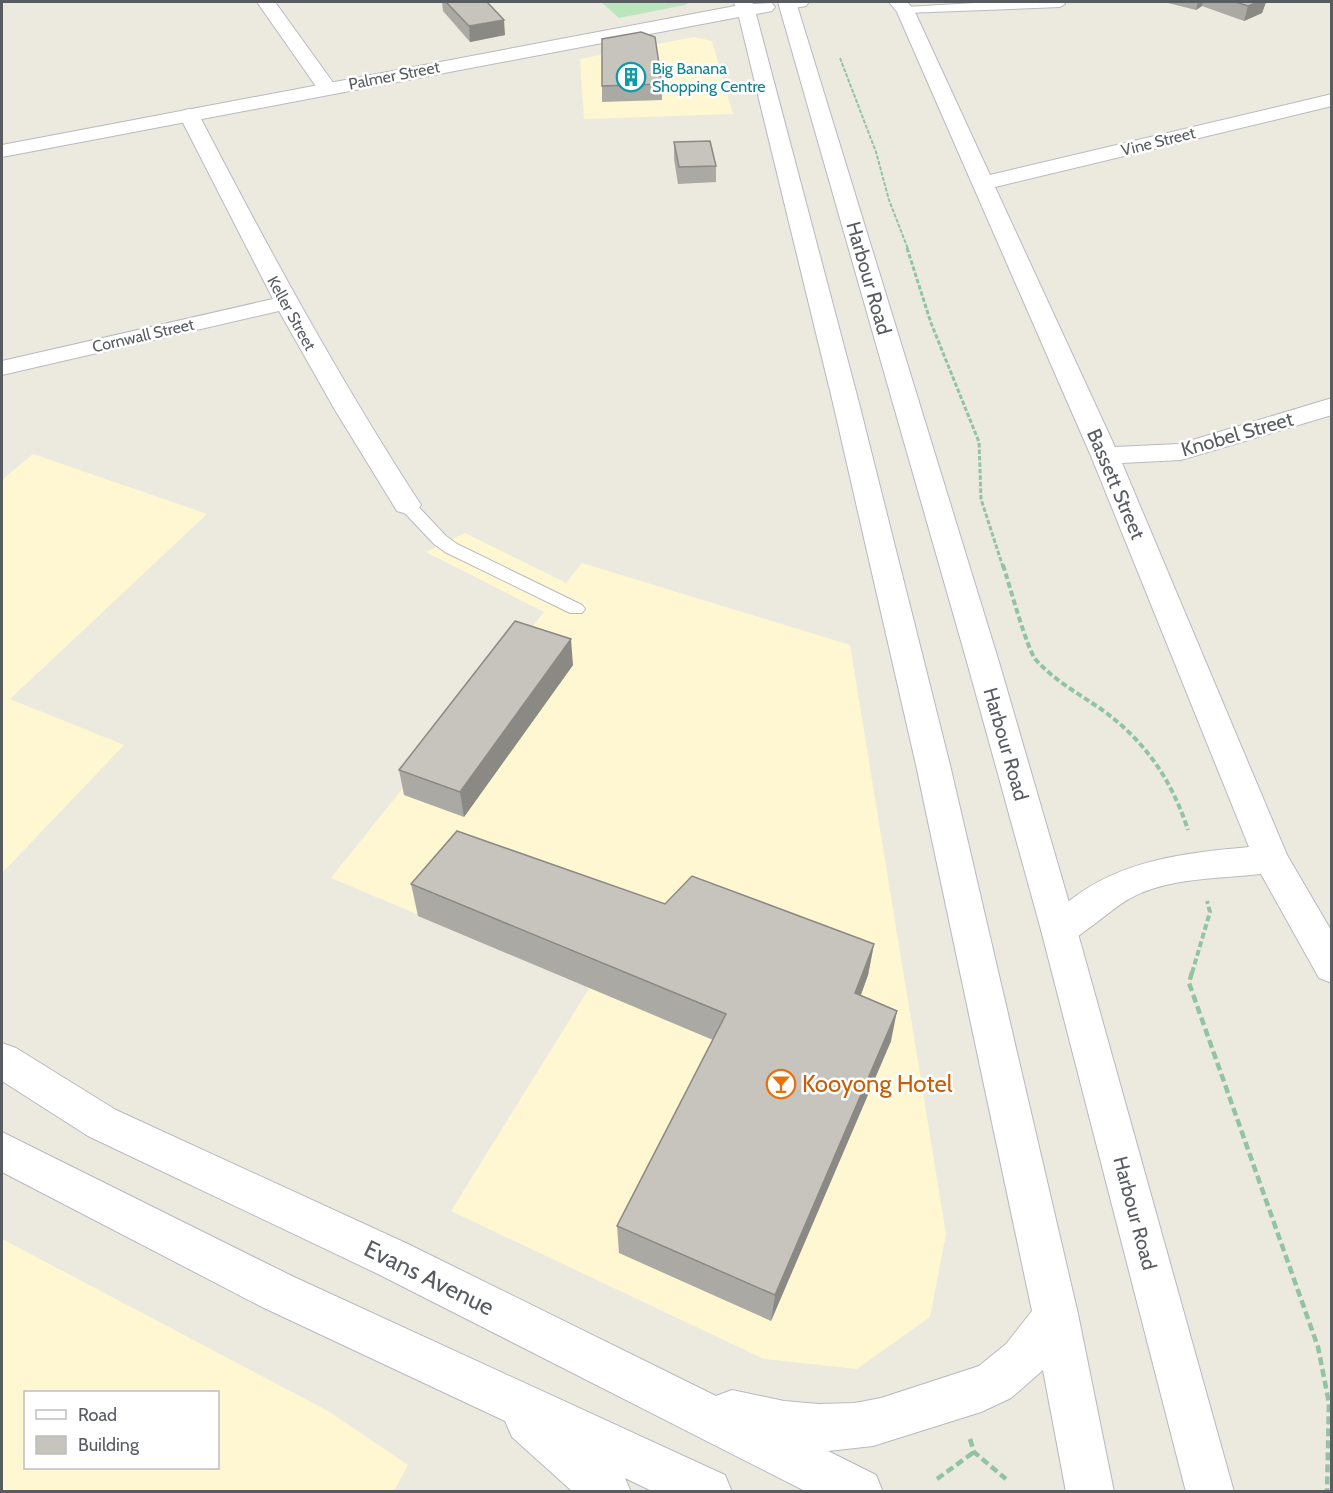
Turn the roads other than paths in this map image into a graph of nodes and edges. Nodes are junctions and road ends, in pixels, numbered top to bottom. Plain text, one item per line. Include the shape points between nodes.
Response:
1 (266, 2) edge
2 (792, 2) edge
3 (1060, 4) dead end
4 (744, 6) edge
5 (901, 6) edge
6 (327, 88) junction
7 (1332, 100) edge
8 (189, 115) junction
9 (2, 151) edge
10 (984, 183) junction
11 (285, 303) junction
12 (2, 368) edge
13 (1332, 405) edge
14 (1105, 456) junction
15 (407, 505) joint
16 (576, 609) dead end
17 (1271, 859) junction
18 (1059, 930) junction
19 (1332, 967) edge
20 (2, 1060) edge
21 (2, 1151) edge
22 (1056, 1314) junction
23 (495, 1395) junction
24 (669, 1396) junction
25 (607, 1491) edge
26 (708, 1491) edge
27 (859, 1491) edge
28 (1090, 1491) edge
29 (1210, 1491) edge

1 - 6 main road
2 - 4 main road, Palmer Street
2 - 18 main road, Harbour Road
3 - 5 lane
4 - 6 main road, Palmer Street
4 - 22 main road via 850,415 931,753
5 - 10 main road, Bassett Street
6 - 8 main road, Palmer Street
7 - 10 main road, Vine Street
8 - 9 main road, Palmer Street
8 - 11 main road, Keller Street
10 - 14 main road, Bassett Street
11 - 12 main road, Cornwall Street
11 - 15 main road, Keller Street
13 - 14 main road, Knobel Street via 1181,452
14 - 17 main road, Bassett Street
15 - 16 lane via 451,548
17 - 18 main road via 1152,875 1129,882 1103,896
17 - 19 main road, Bassett Street
18 - 29 main road, Harbour Road
20 - 24 main road, Evans Avenue via 102,1123 393,1259
21 - 23 main road via 278,1292
22 - 24 main road via 1023,1359 994,1382 874,1423 807,1428 765,1422
22 - 28 main road
23 - 25 main road via 579,1463
23 - 26 main road
24 - 27 main road, Evans Avenue

